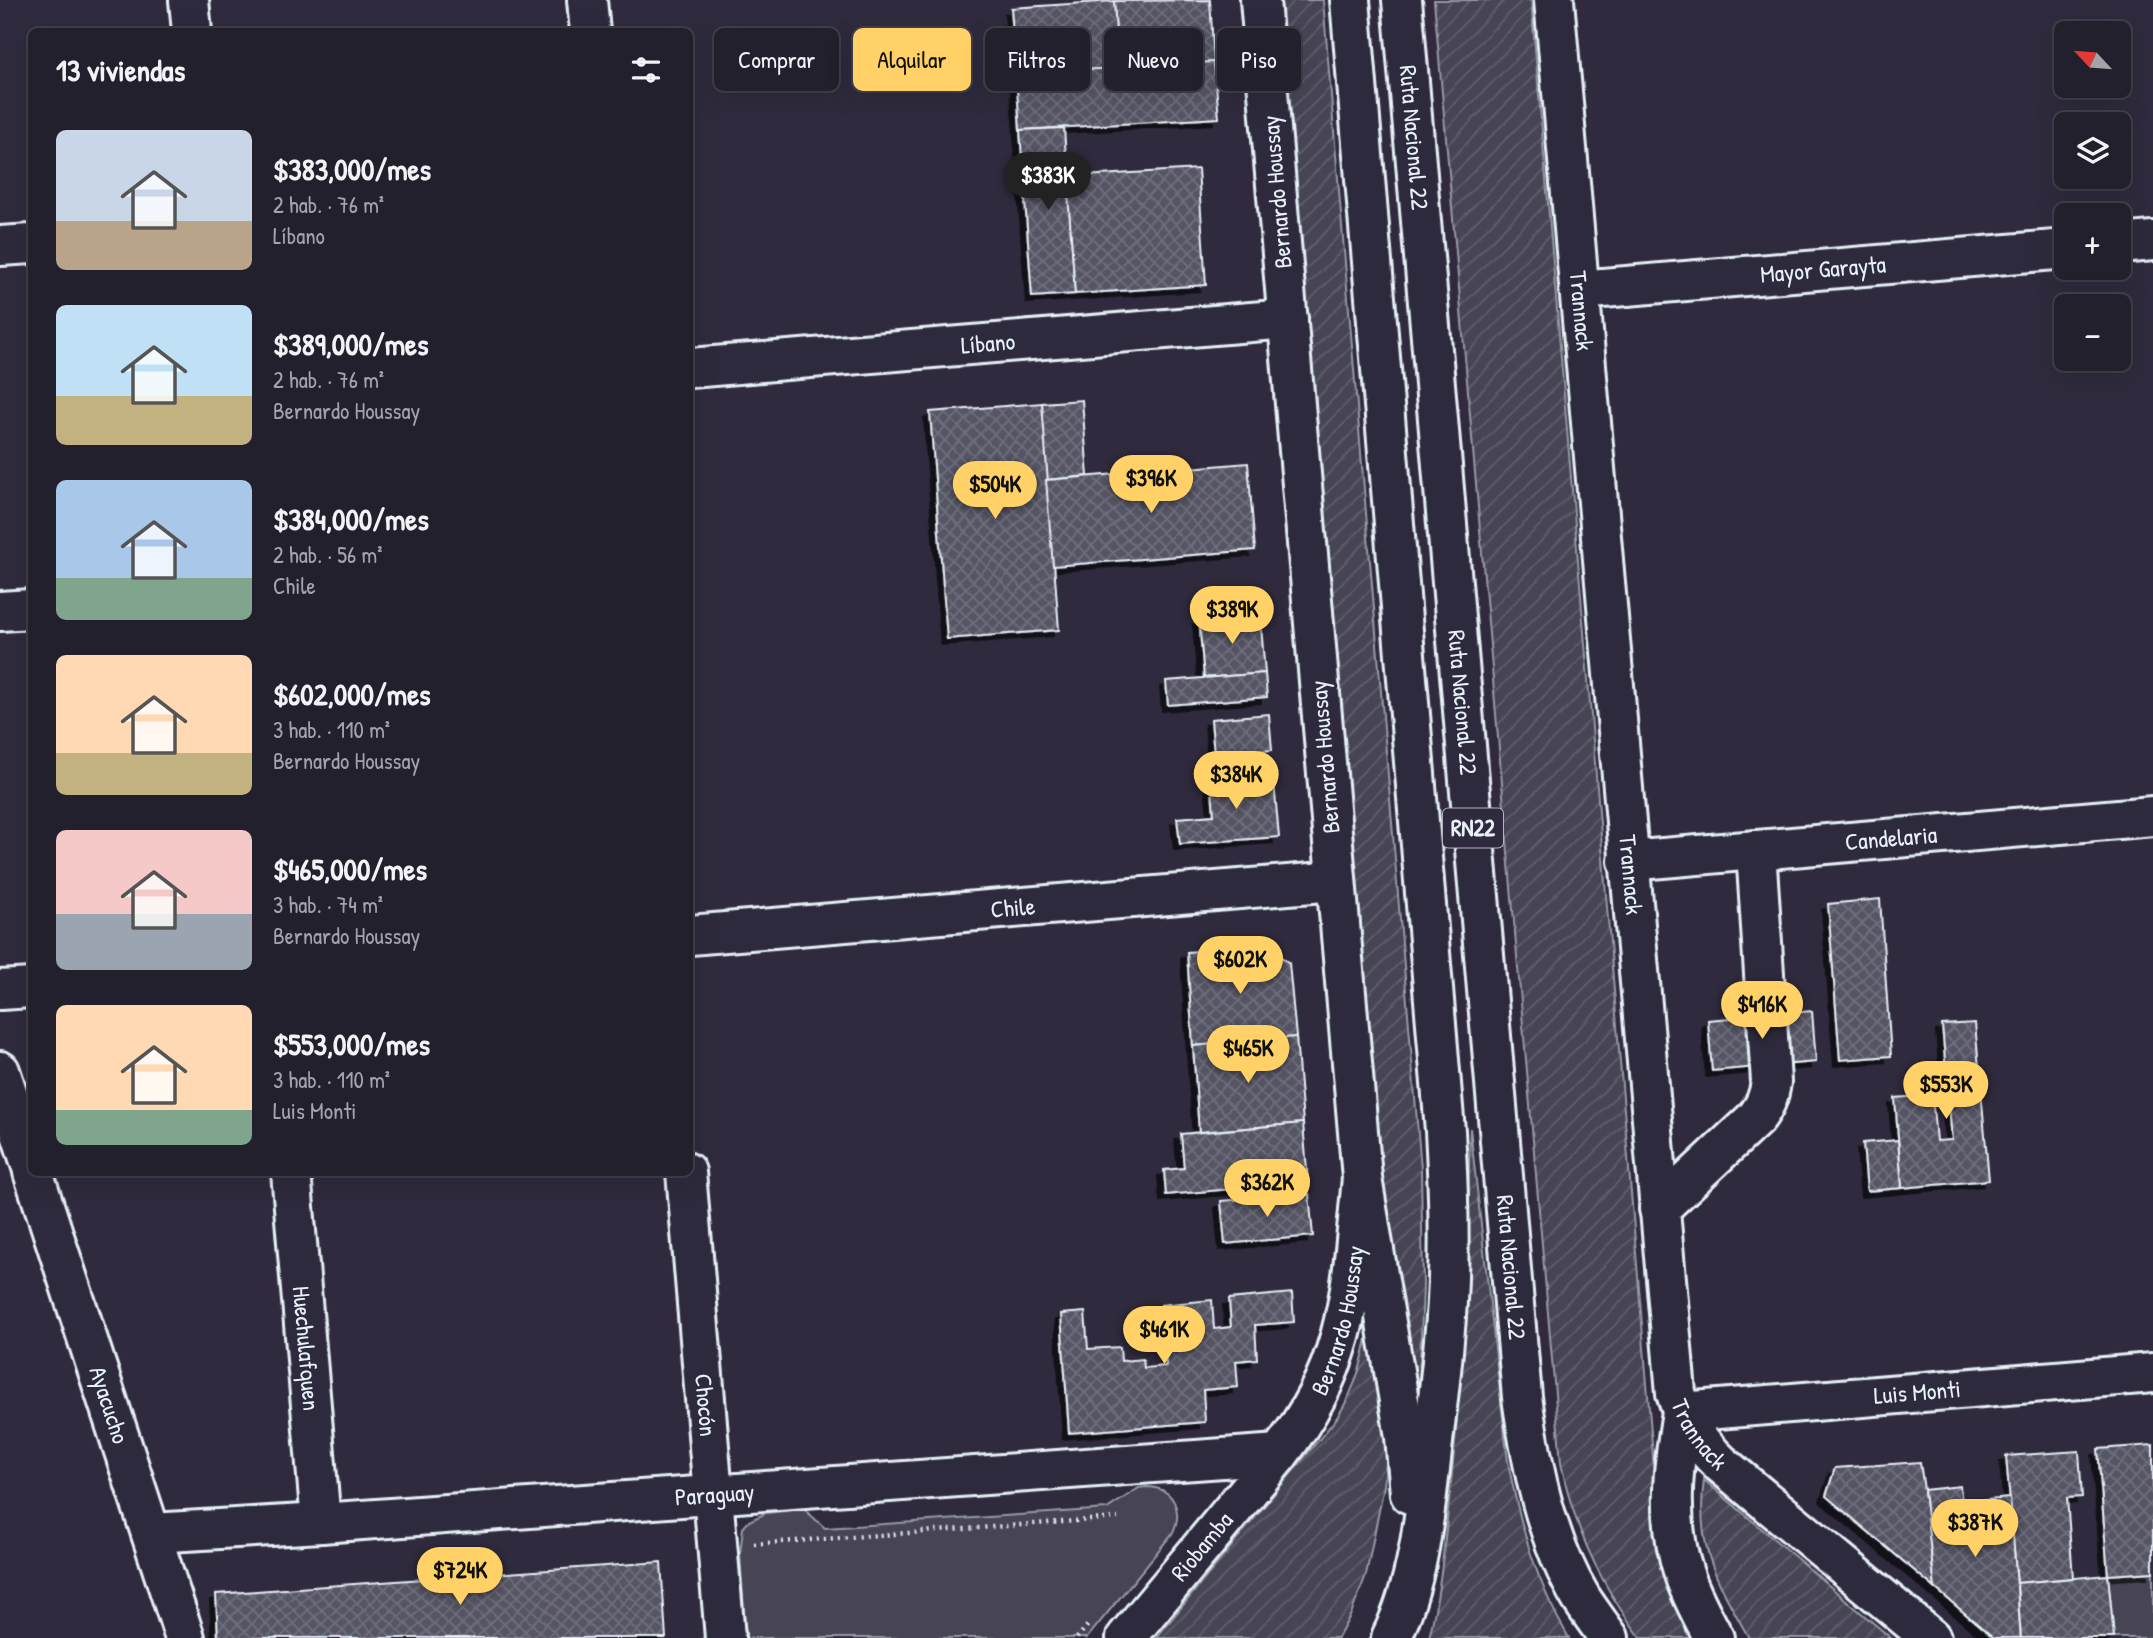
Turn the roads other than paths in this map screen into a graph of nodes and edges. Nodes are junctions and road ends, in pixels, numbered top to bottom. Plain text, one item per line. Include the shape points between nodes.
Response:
1 (189, 0) edge
2 (587, 0) edge
3 (1260, 0) edge
4 (1350, 0) edge
5 (1554, 0) edge
6 (1404, 9) edge
7 (192, 28) edge
8 (590, 28) edge
9 (2153, 241) edge
10 (2131, 243) edge
11 (28, 244) edge
12 (0, 246) edge
13 (2054, 250) edge
14 (1579, 290) junction
15 (1288, 319) junction
16 (693, 368) edge
17 (28, 609) edge
18 (0, 611) edge
19 (2153, 816) edge
20 (1756, 850) junction
21 (1628, 861) junction
22 (1336, 881) junction
23 (693, 934) edge
24 (28, 988) edge
25 (0, 990) edge
26 (0, 1071) edge
27 (28, 1155) edge
28 (34, 1176) edge
29 (291, 1176) edge
30 (686, 1176) edge
31 (1362, 1178) junction
32 (1659, 1209) junction
33 (2153, 1373) edge
34 (1682, 1412) junction
35 (1279, 1454) junction
36 (713, 1495) junction
37 (321, 1523) junction
38 (151, 1533) junction
39 (1412, 1576) junction
40 (185, 1638) edge
41 (725, 1638) edge
42 (1126, 1638) edge
43 (1391, 1638) edge
44 (1609, 1638) edge
45 (1714, 1638) edge
46 (1931, 1638) edge

1 - 7 street
2 - 8 street
3 - 15 street, Bernardo Houssay
4 - 39 street, RN22 via 1446,1131 1445,1338 1425,1513
5 - 14 street, Trannack
6 - 44 street, Ruta Nacional 22 / RN22 via 1522,1397 1542,1506 1581,1598
9 - 10 street
11 - 12 street
13 - 14 street, Mayor Garayta
14 - 21 street, Trannack
15 - 16 street, Líbano
15 - 22 street, Bernardo Houssay
17 - 18 street
19 - 20 street, Candelaria
20 - 21 street, Candelaria
20 - 32 street via 1770,1092 1756,1118
21 - 32 street, Trannack
22 - 23 street, Chile
22 - 31 street, Bernardo Houssay
24 - 25 street
26 - 27 street
28 - 38 street, Ayacucho
29 - 37 street, Huechulafquen
30 - 36 street, Chocón
31 - 35 street, Bernardo Houssay via 1351,1292 1333,1364 1318,1398
31 - 39 street via 1405,1437
32 - 34 street, Trannack via 1673,1369
33 - 34 street, Luis Monti
34 - 45 street via 1673,1471 1675,1543 1684,1575
34 - 46 street, Trannack via 1690,1430 1720,1463
35 - 36 street, Paraguay
35 - 42 street, Riobamba
36 - 37 street, Paraguay
36 - 41 street, Chocón
37 - 38 street, Paraguay
38 - 40 street, Ayacucho
39 - 43 street, RN22

